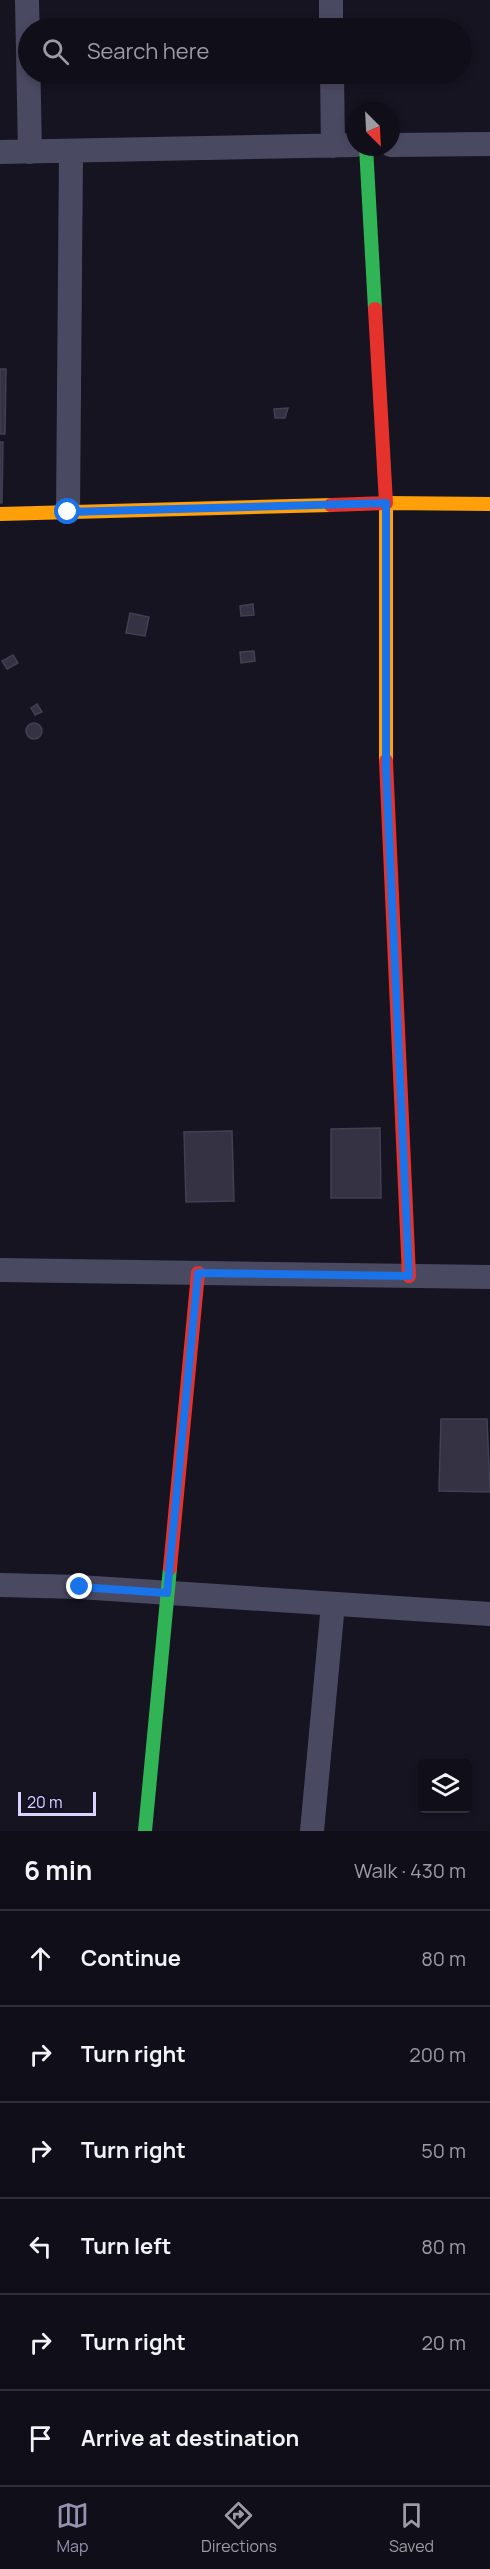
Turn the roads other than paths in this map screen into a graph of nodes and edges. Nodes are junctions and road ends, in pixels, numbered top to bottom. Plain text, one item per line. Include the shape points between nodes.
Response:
1 (27, 0) edge
2 (330, 0) edge
3 (27, 18) edge
4 (331, 18) edge
5 (29, 84) edge
6 (334, 84) edge
7 (490, 144) edge
8 (400, 145) edge
9 (344, 146) edge
10 (71, 151) junction
11 (0, 152) edge
12 (30, 152) junction
13 (367, 156) edge
14 (386, 503) junction
15 (490, 504) edge
16 (68, 512) junction
17 (0, 513) edge
18 (0, 1273) edge
19 (198, 1273) junction
20 (409, 1276) junction
21 (490, 1277) edge
22 (0, 1585) edge
23 (167, 1593) junction
24 (333, 1604) junction
25 (490, 1614) edge
26 (145, 1831) edge
27 (312, 1831) edge

1 - 3 street
2 - 4 street
5 - 12 street
6 - 9 street
7 - 8 street
9 - 10 street
10 - 12 street
10 - 16 street
11 - 12 street
13 - 14 street
14 - 15 street
14 - 16 street
14 - 20 street via 386,768
16 - 17 street
18 - 19 street
19 - 20 street
19 - 23 street
20 - 21 street
22 - 23 street
23 - 24 street
23 - 26 street
24 - 25 street
24 - 27 street

